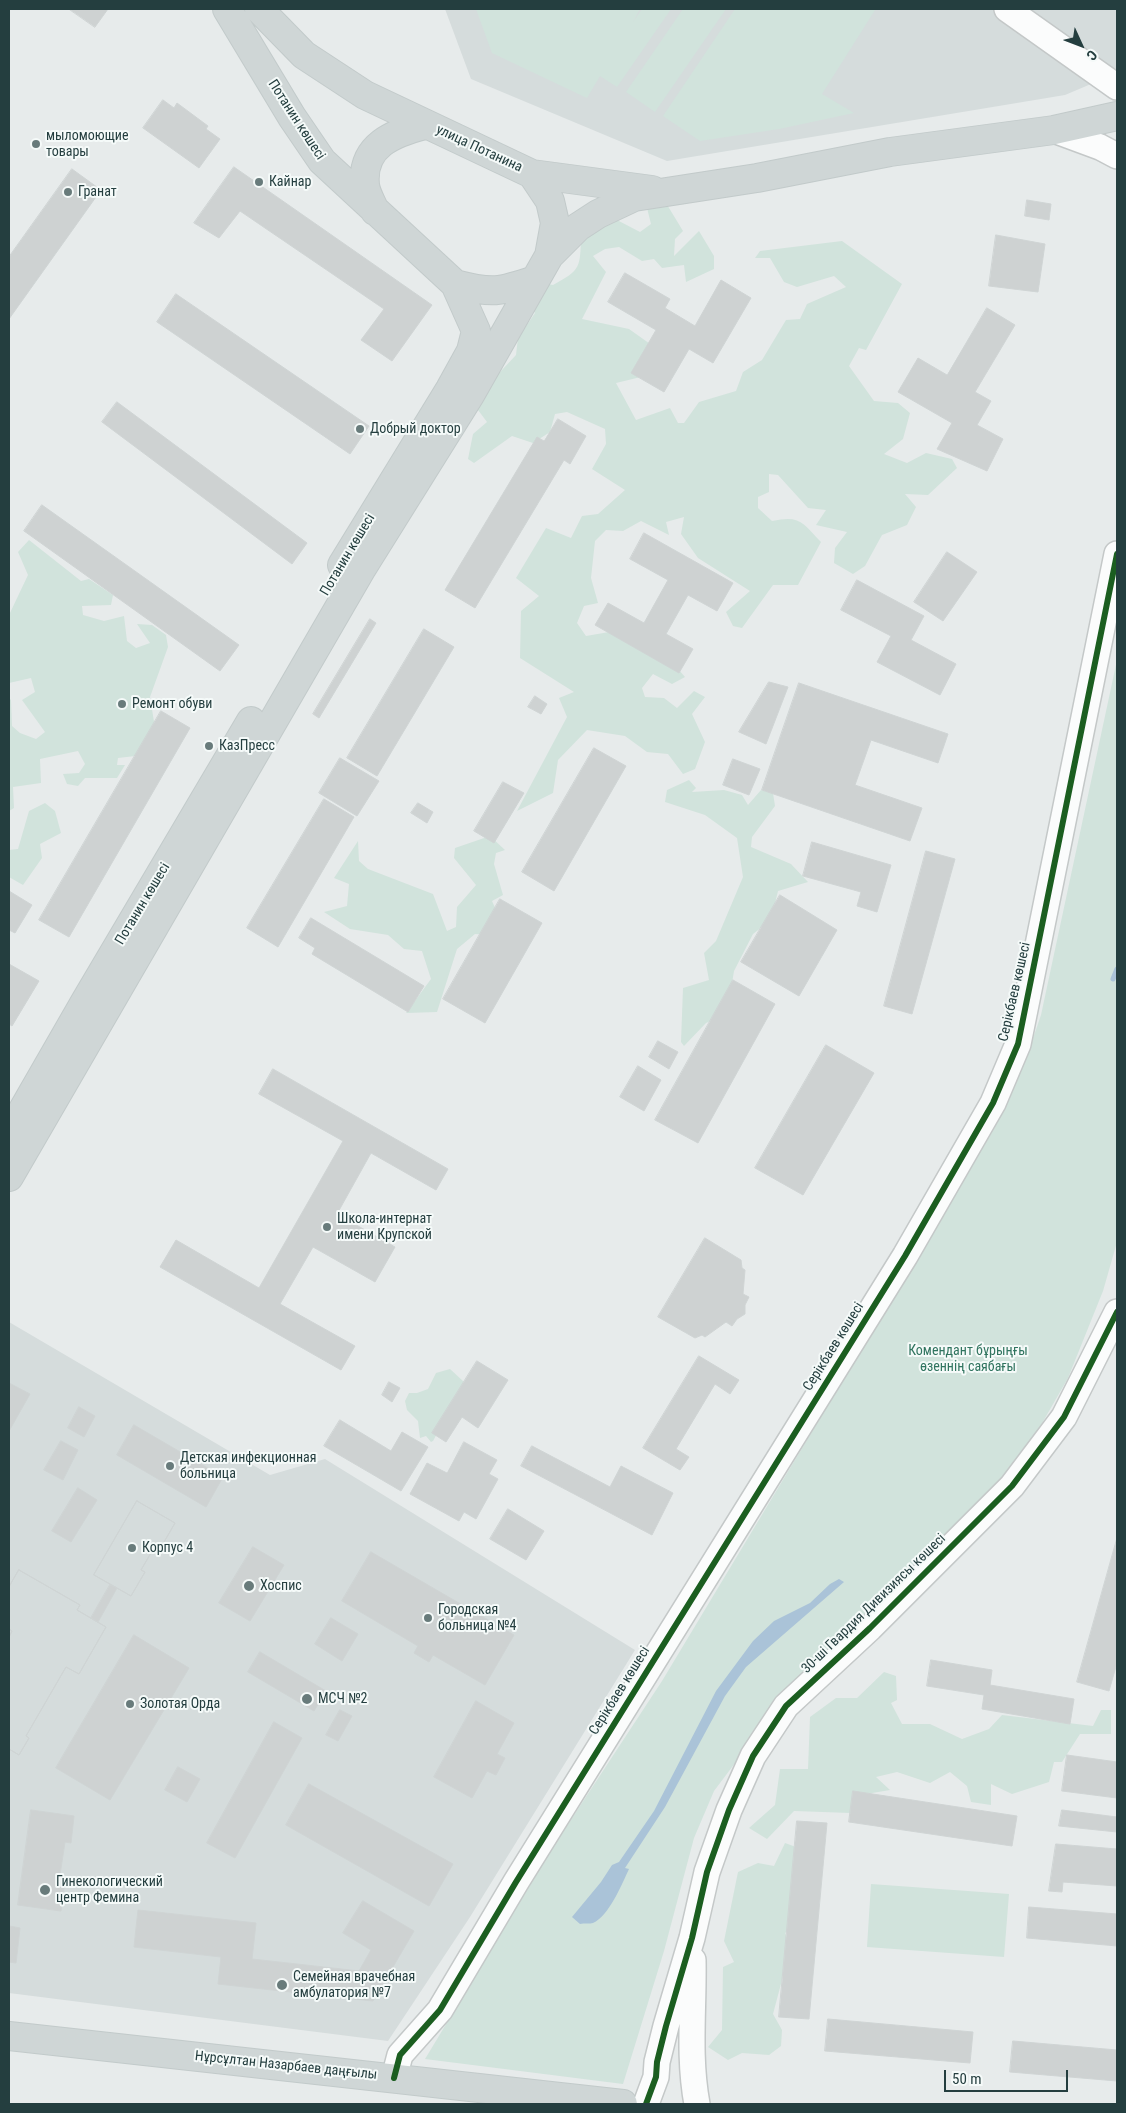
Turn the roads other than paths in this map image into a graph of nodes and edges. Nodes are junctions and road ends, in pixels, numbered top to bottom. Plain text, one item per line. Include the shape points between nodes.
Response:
1 (227, 9) edge
2 (259, 9) edge
3 (1007, 9) edge
4 (1117, 86) edge
5 (1117, 116) edge
6 (426, 124) junction
7 (1054, 130) junction
8 (1117, 156) edge
9 (532, 174) junction
10 (666, 192) junction
11 (376, 212) junction
12 (549, 256) junction
13 (535, 280) junction
14 (455, 284) junction
15 (1117, 554) edge
16 (9, 1134) edge
17 (9, 1177) edge
18 (1117, 1312) edge
19 (692, 1938) junction
20 (9, 2036) edge
21 (9, 2054) edge
22 (409, 2086) junction
23 (464, 2104) edge
24 (623, 2104) edge
25 (646, 2104) edge
26 (697, 2104) edge

1 - 11 main road, Потанин көшесі via 322,161
2 - 6 main road via 304,55 365,95
3 - 4 street
5 - 7 main road
6 - 9 main road, улица Потанина
6 - 11 main road via 387,138 366,165 365,186
7 - 8 street
7 - 10 main road via 890,152
9 - 10 main road
9 - 12 main road via 550,201 555,223
10 - 12 main road via 634,197 598,214 578,227
11 - 14 main road, Потанин көшесі
12 - 13 main road, Потанин көшесі
13 - 14 main road via 503,291 483,291
13 - 17 main road, Потанин көшесі via 470,395 362,568
14 - 16 main road, Потанин көшесі via 476,331 471,351
15 - 22 street, Серікбаев көшесі via 1018,1044 993,1103 905,1256 516,1882 440,2010 400,2055
18 - 19 street, 30-ші Гвардия Дивизиясы көшесі via 1064,1417 1012,1486 870,1628 786,1706 754,1756 729,1810 707,1872
19 - 25 street
19 - 26 street via 694,2004 691,2055
20 - 22 main road, Нұрсұлтан Назарбаев даңғылы
21 - 22 main road, Нұрсұлтан Назарбаев даңғылы
22 - 23 main road, Нұрсұлтан Назарбаев даңғылы
22 - 24 main road, Нұрсұлтан Назарбаев даңғылы

